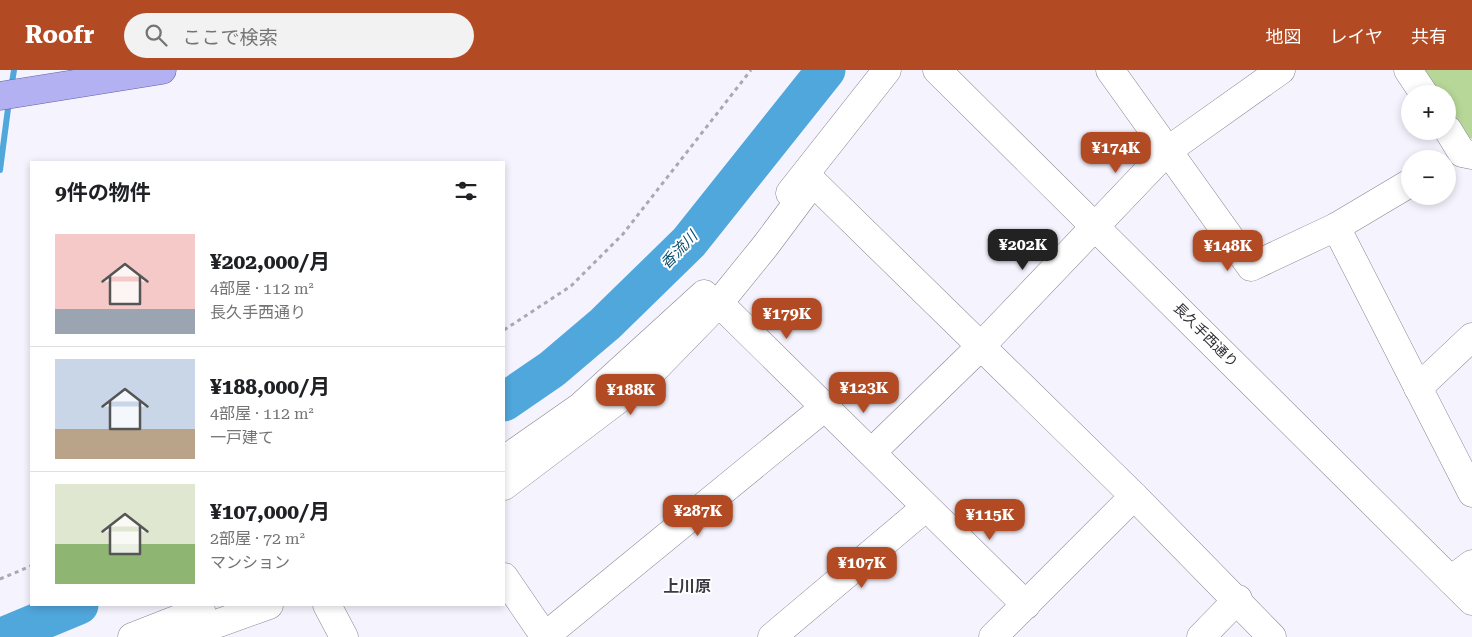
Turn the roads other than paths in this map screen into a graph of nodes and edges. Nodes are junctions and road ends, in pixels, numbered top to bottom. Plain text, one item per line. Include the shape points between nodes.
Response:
1 (162, 70) edge
2 (887, 70) edge
3 (938, 70) edge
4 (1110, 70) edge
5 (1281, 70) edge
6 (1408, 70) edge
7 (1418, 85) edge
8 (0, 96) edge
9 (1167, 151) junction
10 (1401, 188) edge
11 (1096, 226) junction
12 (1336, 227) junction
13 (718, 303) junction
14 (1472, 337) edge
15 (981, 346) junction
16 (1418, 388) junction
17 (825, 407) junction
18 (872, 452) junction
19 (505, 459) edge
20 (505, 485) edge
21 (1472, 493) edge
22 (1134, 496) junction
23 (926, 508) junction
24 (1472, 564) edge
25 (505, 578) edge
26 (1450, 580) junction
27 (1238, 599) junction
28 (1472, 601) edge
29 (1026, 605) junction
30 (210, 606) edge
31 (266, 606) edge
32 (328, 606) edge
33 (132, 637) edge
34 (180, 637) edge
35 (344, 637) edge
36 (545, 637) edge
37 (772, 637) edge
38 (993, 637) edge
39 (1201, 637) edge
40 (1272, 637) edge

1 - 8 main road
2 - 19 street via 745,250 699,299 580,407
3 - 11 street, 長久手西通り
4 - 9 street
5 - 9 street
6 - 7 street
9 - 11 street
9 - 12 street via 1251,268
10 - 12 street
11 - 15 street
11 - 26 street, 長久手西通り
12 - 16 street
13 - 15 street via 766,246 813,182
13 - 17 street
13 - 20 street via 644,380
14 - 16 street
15 - 18 street
15 - 22 street
16 - 21 street
17 - 18 street
17 - 36 street
18 - 23 street
22 - 27 street
22 - 29 street
23 - 29 street
23 - 37 street
24 - 26 street
25 - 36 street
26 - 28 street, 長久手西通り
27 - 39 street
27 - 40 street
29 - 38 street
30 - 33 street
31 - 34 street
32 - 35 street

